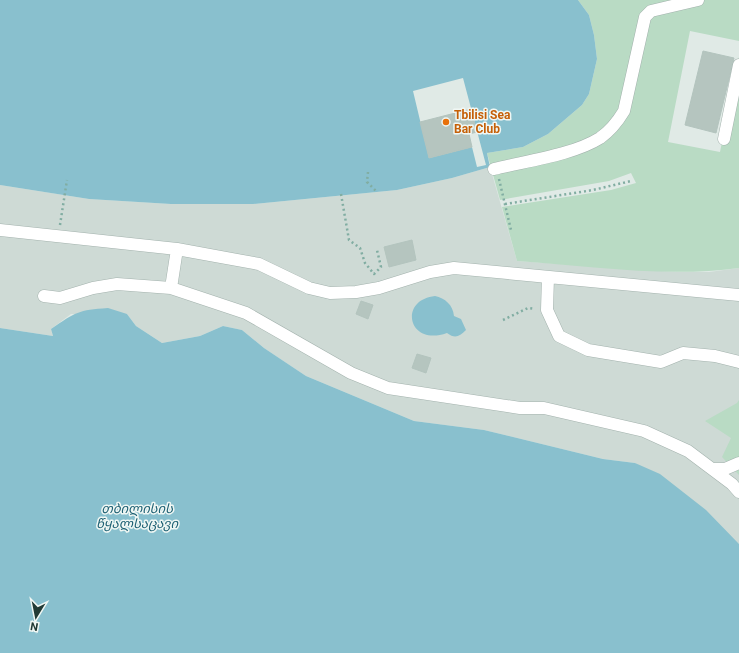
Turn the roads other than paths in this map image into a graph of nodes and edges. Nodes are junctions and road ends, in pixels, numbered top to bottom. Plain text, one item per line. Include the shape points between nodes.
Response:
1 (698, 0) edge
2 (739, 65) edge
3 (724, 139) dead end
4 (496, 169) road end
5 (0, 230) edge
6 (177, 249) junction
7 (548, 277) junction
8 (171, 288) junction
9 (739, 295) edge
10 (44, 296) dead end
11 (739, 362) edge
12 (739, 463) edge
13 (712, 469) junction
14 (739, 492) edge

1 - 4 lane via 651,11 645,17 624,111 617,123 601,138 583,147
2 - 3 lane
5 - 6 lane
6 - 7 lane via 259,264 309,288 330,293 380,288 430,272 454,268
6 - 8 lane
7 - 9 lane
7 - 11 lane via 547,310 558,336 588,350 661,362 683,353 715,356
8 - 10 lane via 117,284 60,298
8 - 13 lane via 246,313 352,374 388,388 520,408 544,408 584,416 644,432 688,452
12 - 13 lane via 725,469
13 - 14 lane

